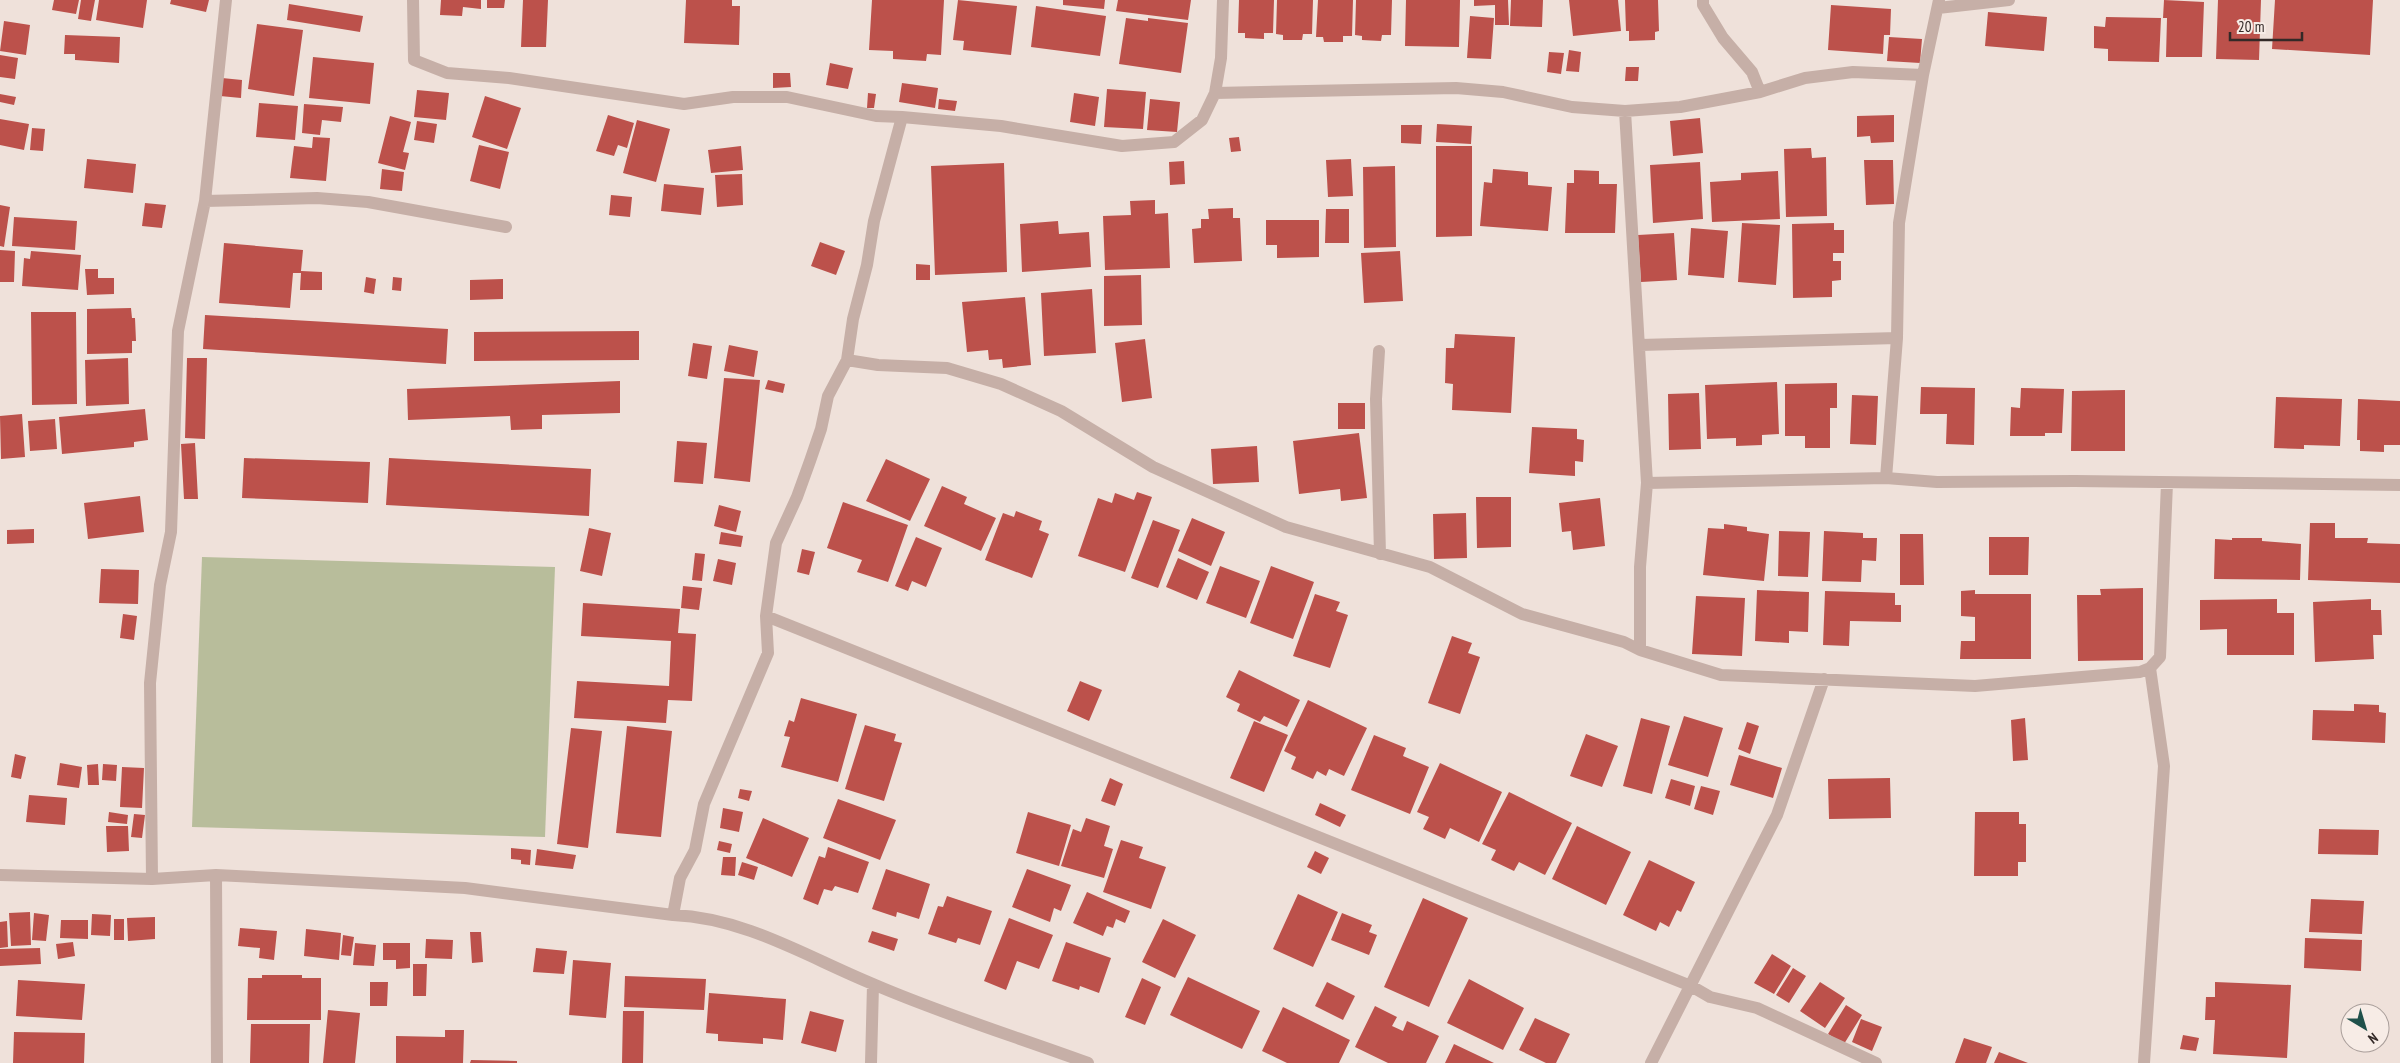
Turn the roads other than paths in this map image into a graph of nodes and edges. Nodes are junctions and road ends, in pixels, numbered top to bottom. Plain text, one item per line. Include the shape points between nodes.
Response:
1 (226, 0) edge
2 (413, 0) edge
3 (1224, 0) edge
4 (1703, 0) edge
5 (2009, 0) edge
6 (1938, 4) edge
7 (1923, 75) junction
8 (1215, 92) junction
9 (1760, 92) junction
10 (1625, 110) junction
11 (902, 116) junction
12 (205, 200) junction
13 (506, 227) dead end
14 (1898, 338) junction
15 (1640, 345) junction
16 (1379, 351) dead end
17 (847, 360) junction
18 (1886, 478) junction
19 (1647, 483) junction
20 (2166, 483) junction
21 (2400, 485) edge
22 (1380, 554) junction
23 (766, 616) junction
24 (1640, 650) junction
25 (2150, 668) junction
26 (1824, 679) junction
27 (0, 875) edge
28 (216, 875) junction
29 (152, 879) junction
30 (673, 915) junction
31 (873, 985) junction
32 (1691, 986) junction
33 (217, 1063) edge
34 (871, 1063) edge
35 (1088, 1063) edge
36 (1651, 1063) edge
37 (1876, 1063) edge
38 (2144, 1063) edge

1 - 12 street
2 - 11 street via 414,60 447,73 509,78 684,104 733,97 786,97 876,116
3 - 8 street via 1221,58
4 - 9 street via 1723,38 1752,72
5 - 6 street
6 - 7 street
7 - 9 street via 1853,72 1805,78
7 - 14 street via 1899,223
8 - 10 street via 1456,88 1503,92 1572,108
8 - 11 street via 1202,120 1174,142 1122,146 1001,126
9 - 10 street via 1680,107
10 - 15 street
11 - 17 street via 874,221
12 - 13 street via 317,198
12 - 29 street via 178,331 171,532 160,585 150,683
14 - 15 street
14 - 18 street
15 - 19 street
16 - 22 street via 1376,399
17 - 22 street via 878,365 947,368 1001,384 1061,411 1153,467 1286,527
17 - 23 street via 828,396 807,470 776,544
18 - 19 street
18 - 20 street via 1937,482
19 - 24 street via 1640,567
20 - 21 street
20 - 25 street via 2160,657
22 - 24 street via 1430,567 1522,614 1624,642
23 - 30 street via 768,653 704,804 695,850 680,878
23 - 32 street
24 - 26 street via 1721,675
25 - 26 street via 2140,672 1975,686
25 - 38 street via 2164,766
26 - 32 street via 1777,815
27 - 29 street
28 - 29 street
28 - 30 street via 465,888
28 - 33 street
30 - 31 street via 701,916 749,930 803,951
31 - 34 street
31 - 35 street
32 - 36 street
32 - 37 street via 1710,997 1757,1008

